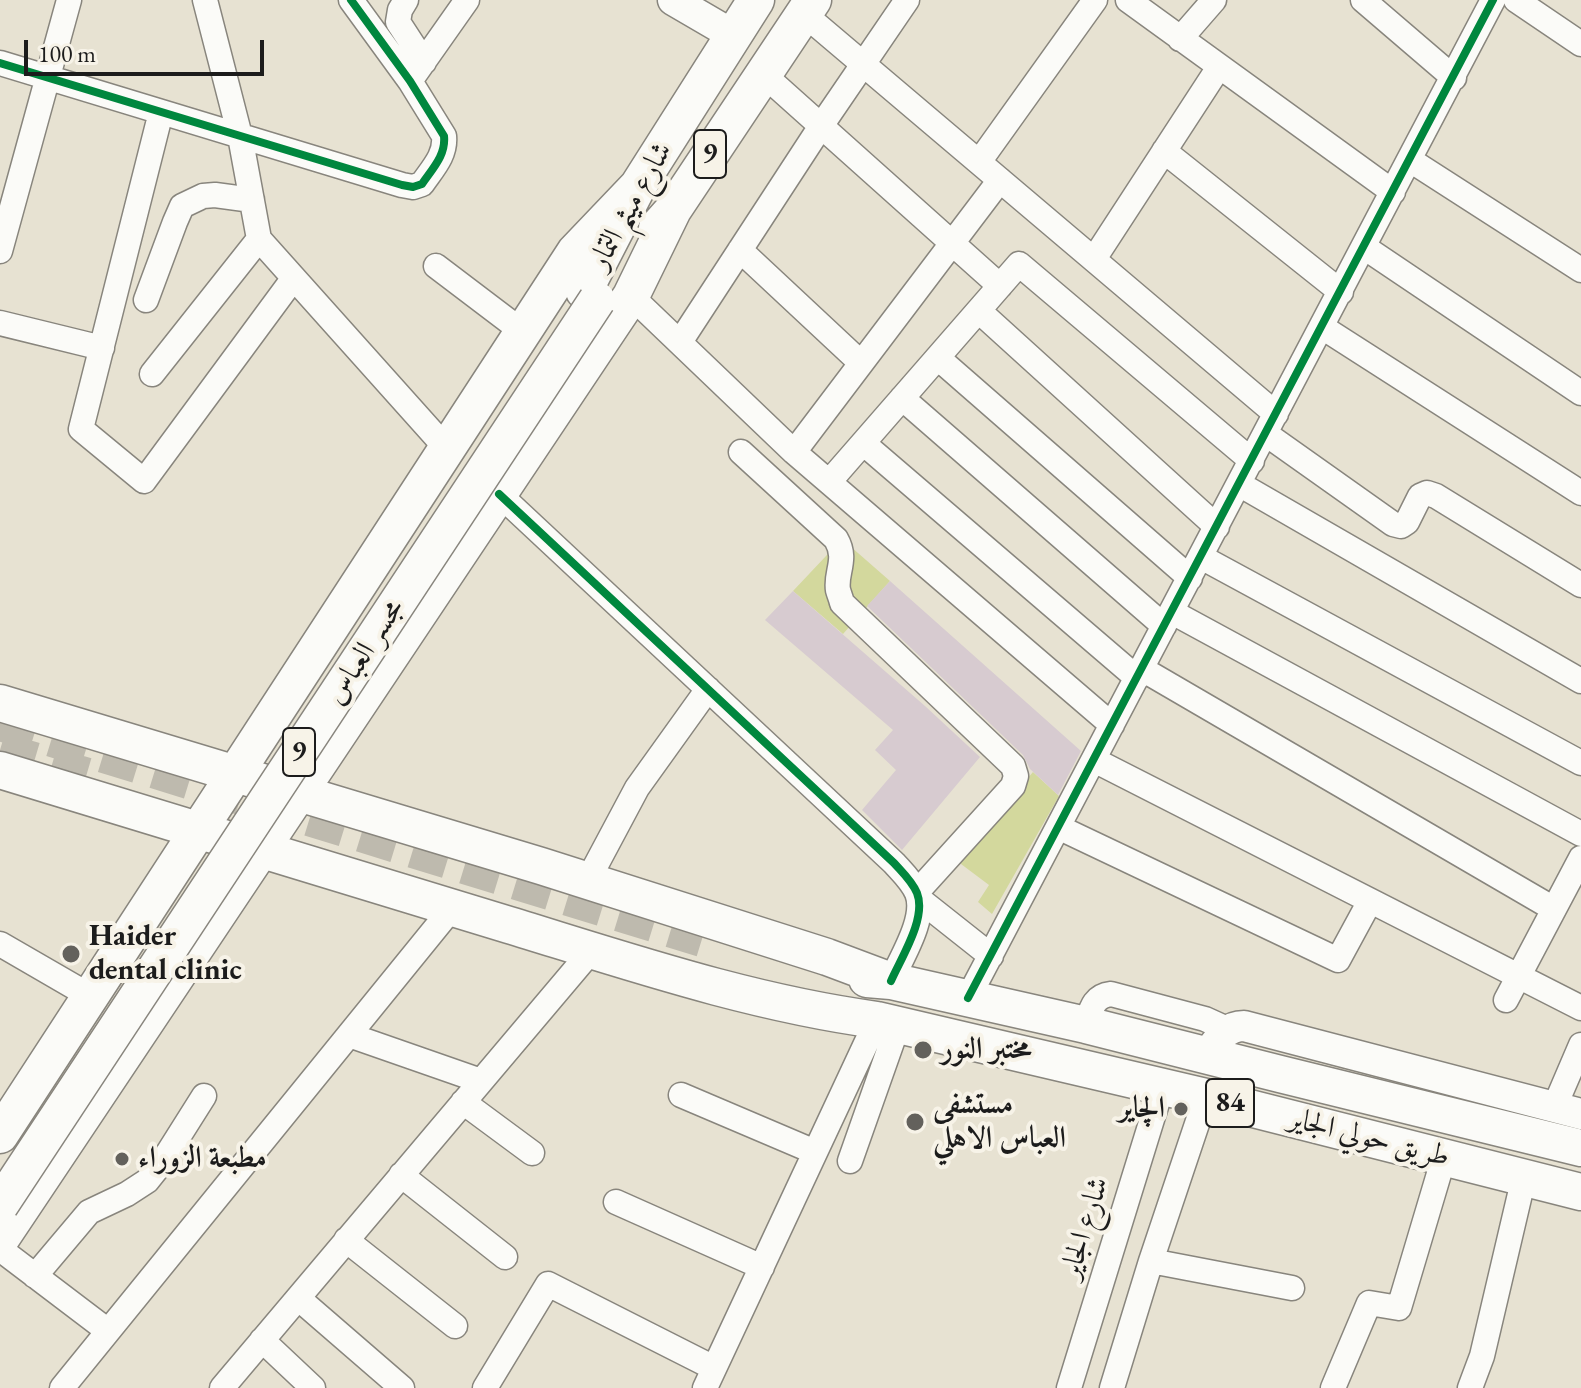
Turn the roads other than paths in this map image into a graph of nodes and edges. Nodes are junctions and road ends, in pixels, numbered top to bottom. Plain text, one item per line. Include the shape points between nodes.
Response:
1 (69, 0) edge
2 (205, 0) edge
3 (351, 0) edge
4 (406, 0) edge
5 (467, 0) edge
6 (673, 0) edge
7 (756, 0) edge
8 (907, 0) edge
9 (1095, 0) edge
10 (1128, 0) edge
11 (1214, 0) edge
12 (1363, 0) edge
13 (1493, 0) edge
14 (1516, 0) edge
15 (809, 7) edge
16 (733, 35) junction
17 (1180, 39) junction
18 (1581, 44) edge
19 (0, 63) edge
20 (864, 64) junction
21 (1219, 67) junction
22 (417, 72) junction
23 (763, 74) junction
24 (48, 78) junction
25 (1454, 78) junction
26 (161, 112) junction
27 (821, 126) junction
28 (240, 136) junction
29 (1164, 151) junction
30 (1410, 160) junction
31 (979, 162) junction
32 (1000, 180) junction
33 (638, 186) junction
34 (1393, 192) junction
35 (252, 200) junction
36 (259, 239) junction
37 (952, 243) junction
38 (1364, 247) junction
39 (740, 250) junction
40 (0, 251) edge
41 (1094, 259) junction
42 (436, 266) dead end
43 (1581, 270) edge
44 (293, 279) junction
45 (1000, 286) junction
46 (1341, 292) junction
47 (604, 295) junction
48 (146, 300) dead end
49 (979, 311) junction
50 (0, 323) edge
51 (1322, 327) junction
52 (523, 332) junction
53 (680, 342) junction
54 (102, 348) junction
55 (938, 358) junction
56 (861, 363) junction
57 (152, 374) dead end
58 (1581, 393) edge
59 (902, 398) junction
60 (1271, 424) junction
61 (863, 443) junction
62 (447, 449) junction
63 (741, 452) dead end
64 (794, 452) junction
65 (1252, 461) junction
66 (829, 482) junction
67 (1239, 484) junction
68 (1581, 493) edge
69 (499, 494) junction
70 (1217, 527) junction
71 (1196, 567) junction
72 (1581, 585) edge
73 (1168, 619) junction
74 (1139, 674) junction
75 (1581, 681) edge
76 (708, 689) junction
77 (0, 703) edge
78 (272, 718) junction
79 (1112, 725) junction
80 (333, 742) junction
81 (169, 753) junction
82 (1094, 760) junction
83 (1581, 763) edge
84 (0, 770) edge
85 (236, 773) junction
86 (299, 792) junction
87 (354, 808) junction
88 (150, 817) junction
89 (1058, 827) junction
90 (197, 832) junction
91 (1581, 834) edge
92 (260, 850) junction
93 (1581, 858) edge
94 (177, 863) junction
95 (311, 866) junction
96 (588, 880) junction
97 (233, 891) junction
98 (918, 895) junction
99 (1370, 901) junction
100 (452, 908) junction
101 (1554, 909) junction
102 (1, 947) edge
103 (592, 950) junction
104 (991, 956) junction
105 (1519, 976) junction
106 (891, 981) junction
107 (90, 996) junction
108 (968, 998) junction
109 (1506, 1000) dead end
110 (1581, 1008) edge
111 (887, 1023) junction
112 (349, 1035) junction
113 (1217, 1042) junction
114 (1581, 1045) edge
115 (481, 1081) junction
116 (1162, 1087) junction
117 (681, 1095) dead end
118 (204, 1096) dead end
119 (1206, 1097) junction
120 (463, 1102) junction
121 (1568, 1111) edge
122 (0, 1135) edge
123 (1581, 1148) edge
124 (815, 1152) junction
125 (532, 1153) dead end
126 (1444, 1157) junction
127 (850, 1161) dead end
128 (0, 1173) edge
129 (401, 1175) junction
130 (1524, 1177) junction
131 (1581, 1192) edge
132 (616, 1202) dead end
133 (0, 1205) edge
134 (0, 1240) edge
135 (346, 1240) junction
136 (0, 1249) edge
137 (505, 1257) dead end
138 (1151, 1261) junction
139 (762, 1267) junction
140 (35, 1276) junction
141 (1292, 1288) dead end
142 (298, 1298) junction
143 (455, 1326) dead end
144 (108, 1331) junction
145 (262, 1340) junction
146 (710, 1378) edge
147 (67, 1386) edge
148 (222, 1388) edge
149 (313, 1388) edge
150 (402, 1388) edge
151 (485, 1388) edge
152 (1069, 1388) edge
153 (1112, 1388) edge
154 (1333, 1388) edge
155 (1470, 1388) edge

1 - 24 street
2 - 28 street
3 - 22 street
4 - 22 street via 398,22
5 - 22 street
6 - 16 main road
7 - 16 highway, شارع ميثم التمار / 9
8 - 20 street
9 - 31 street
10 - 17 street
11 - 17 street
12 - 25 street
13 - 25 street
14 - 18 street
15 - 20 street
15 - 23 highway, شارع ميثم التمار / 9
16 - 33 highway, شارع ميثم التمار / 9
17 - 21 street
19 - 24 street
20 - 27 street
20 - 31 street
21 - 29 street
21 - 34 street
22 - 28 street via 445,145 422,184 402,185
23 - 27 street
23 - 47 highway, شارع ميثم التمار / 9 via 673,210
24 - 26 street
24 - 40 street
25 - 30 street
26 - 28 street
26 - 54 street
27 - 37 street
27 - 39 street
28 - 35 street
29 - 41 street
29 - 46 street
30 - 34 street
30 - 43 street
31 - 32 street
32 - 37 street
32 - 41 street
33 - 47 highway, شارع ميثم التمار / 9
33 - 52 highway via 575,252
34 - 38 street
35 - 36 street
35 - 48 street via 203,196 182,206
36 - 44 street
36 - 57 street
37 - 45 street
37 - 56 street
38 - 46 street
38 - 58 street
39 - 53 street
39 - 56 street
41 - 60 street
42 - 52 street
44 - 54 street via 144,481 81,429
44 - 62 street
45 - 49 street
45 - 65 street via 1019,264
46 - 51 street
47 - 53 street
47 - 69 highway
47 - 128 highway, مجسر العباس / 9
47 - 133 highway, مجسر العباس / 9, bridge
49 - 55 street
49 - 70 street
50 - 54 street
51 - 60 street
51 - 68 street
52 - 62 highway
53 - 64 street
55 - 59 street
55 - 71 street
56 - 64 street
59 - 61 street
59 - 73 street
60 - 65 street
60 - 72 street via 1393,524 1407,522 1420,496 1427,493
61 - 66 street
61 - 74 street
62 - 78 highway
63 - 98 street via 841,546 837,588 842,603 1013,766 1013,786
64 - 66 street
65 - 67 street
66 - 79 street
67 - 70 street
67 - 75 street
69 - 76 street
69 - 80 highway
70 - 71 street
71 - 73 street
71 - 83 street
73 - 74 street
73 - 91 street
74 - 79 street
74 - 101 street
76 - 96 street via 637,788
76 - 98 street via 894,863
77 - 81 highway
78 - 81 highway via 237,746
78 - 85 highway
79 - 82 street
80 - 86 highway
80 - 87 highway via 327,759 329,778
81 - 85 highway
82 - 89 street
82 - 99 street
84 - 88 highway
85 - 86 highway
85 - 90 highway
86 - 87 highway
86 - 92 highway
87 - 96 highway
88 - 90 highway
88 - 94 highway via 175,838
89 - 99 street via 1338,960
89 - 104 street
90 - 92 highway
90 - 94 highway
92 - 95 highway
92 - 97 highway
93 - 101 street
94 - 107 highway
95 - 97 highway via 263,869
95 - 100 highway
96 - 106 highway
97 - 134 highway
98 - 104 street
98 - 106 street via 917,922
99 - 105 street
100 - 103 highway
100 - 112 street
101 - 105 street
102 - 107 street
103 - 111 highway via 761,998
103 - 115 street
104 - 108 street
105 - 109 street
105 - 110 street
106 - 108 highway, طريق حولي الجاير / 84
106 - 111 highway, 84 via 699,948
107 - 122 highway
108 - 113 highway, طريق حولي الجاير / 84 via 1086,1025
111 - 116 highway, طريق حولي الجاير / 84
111 - 124 street
111 - 127 street
112 - 115 street
112 - 144 street
113 - 121 main road via 1244,1026
113 - 123 highway, طريق حولي الجاير / 84
114 - 121 street
115 - 120 street
116 - 119 highway, طريق حولي الجاير / 84
116 - 152 street, شارع الجاير
117 - 124 street
118 - 140 street via 147,1181 89,1212
119 - 126 highway, طريق حولي الجاير / 84
119 - 138 street
120 - 125 street
120 - 129 street
124 - 139 street
126 - 130 highway, طريق حولي الجاير / 84
126 - 154 street via 1399,1308 1369,1303
129 - 135 street
129 - 137 street
130 - 131 highway, طريق حولي الجاير / 84
130 - 155 street
132 - 139 street
135 - 142 street
135 - 143 street
136 - 140 street
138 - 141 street
138 - 153 street
139 - 146 street
140 - 144 street
142 - 145 street
142 - 150 street
144 - 147 street
145 - 148 street
145 - 149 street
146 - 151 street via 548,1284

